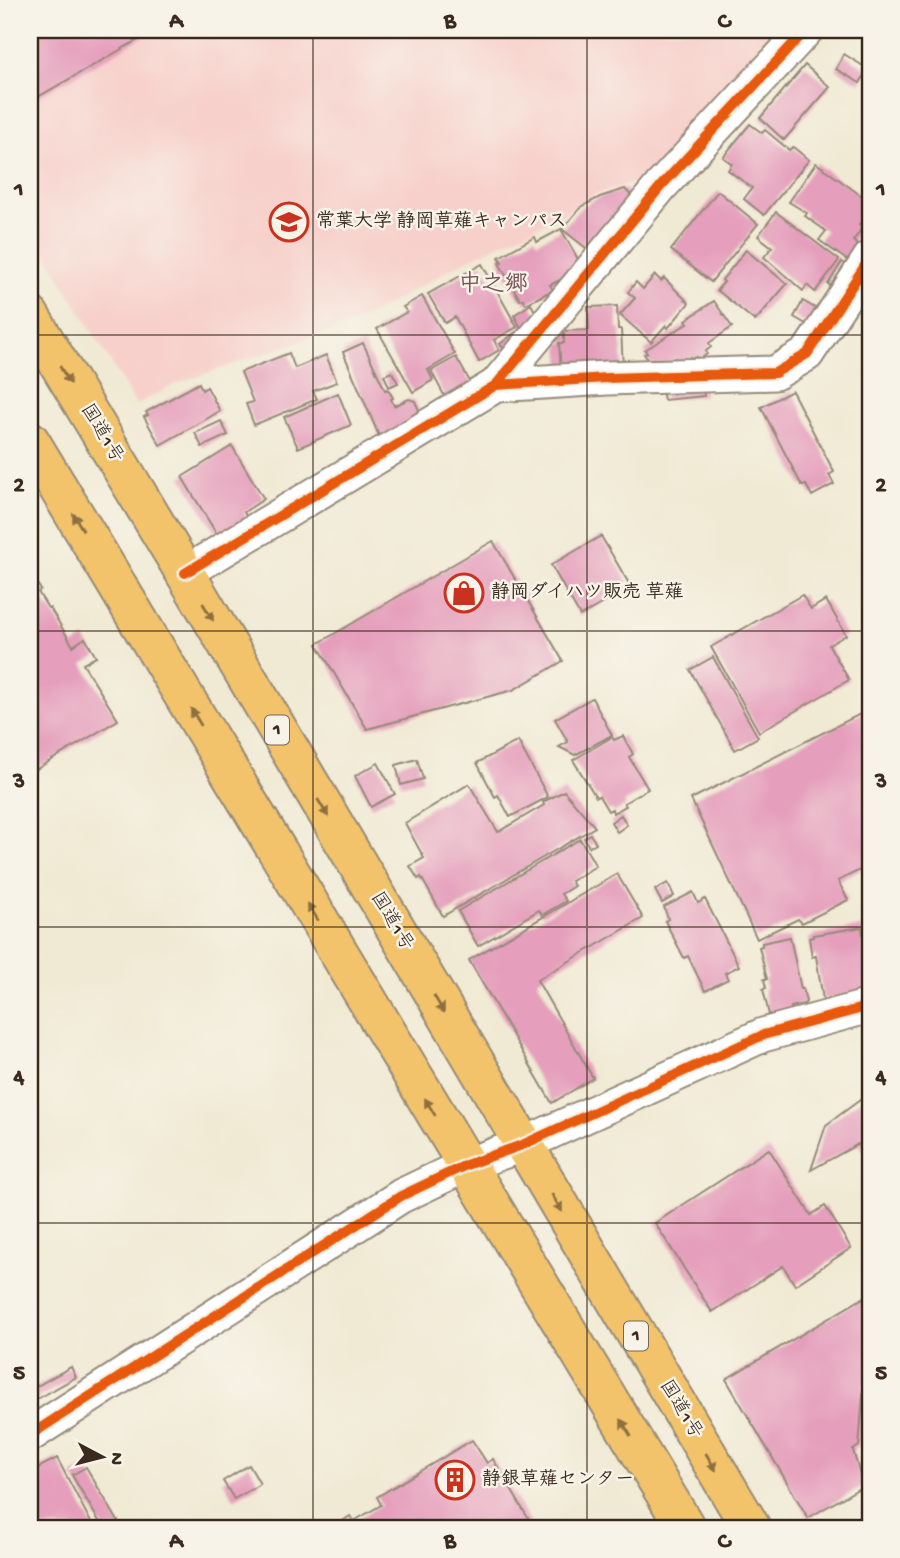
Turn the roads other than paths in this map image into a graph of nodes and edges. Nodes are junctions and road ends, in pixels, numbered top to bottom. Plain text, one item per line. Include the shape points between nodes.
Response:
1 (806, 30) edge
2 (870, 258) edge
3 (30, 316) edge
4 (496, 385) junction
5 (30, 441) edge
6 (185, 573) junction
7 (870, 1006) edge
8 (522, 1145) junction
9 (466, 1165) junction
10 (30, 1434) edge
11 (687, 1528) edge
12 (751, 1528) edge

1 - 4 street via 661,186
2 - 4 street via 807,354 775,373
3 -> 6 highway, 国道1号 / 1
4 - 6 street
9 -> 5 highway
6 -> 8 highway, 国道1号 / 1
7 - 8 street via 763,1035
8 - 9 street
8 -> 12 highway, 国道1号 / 1
9 - 10 street via 401,1196
11 -> 9 highway

